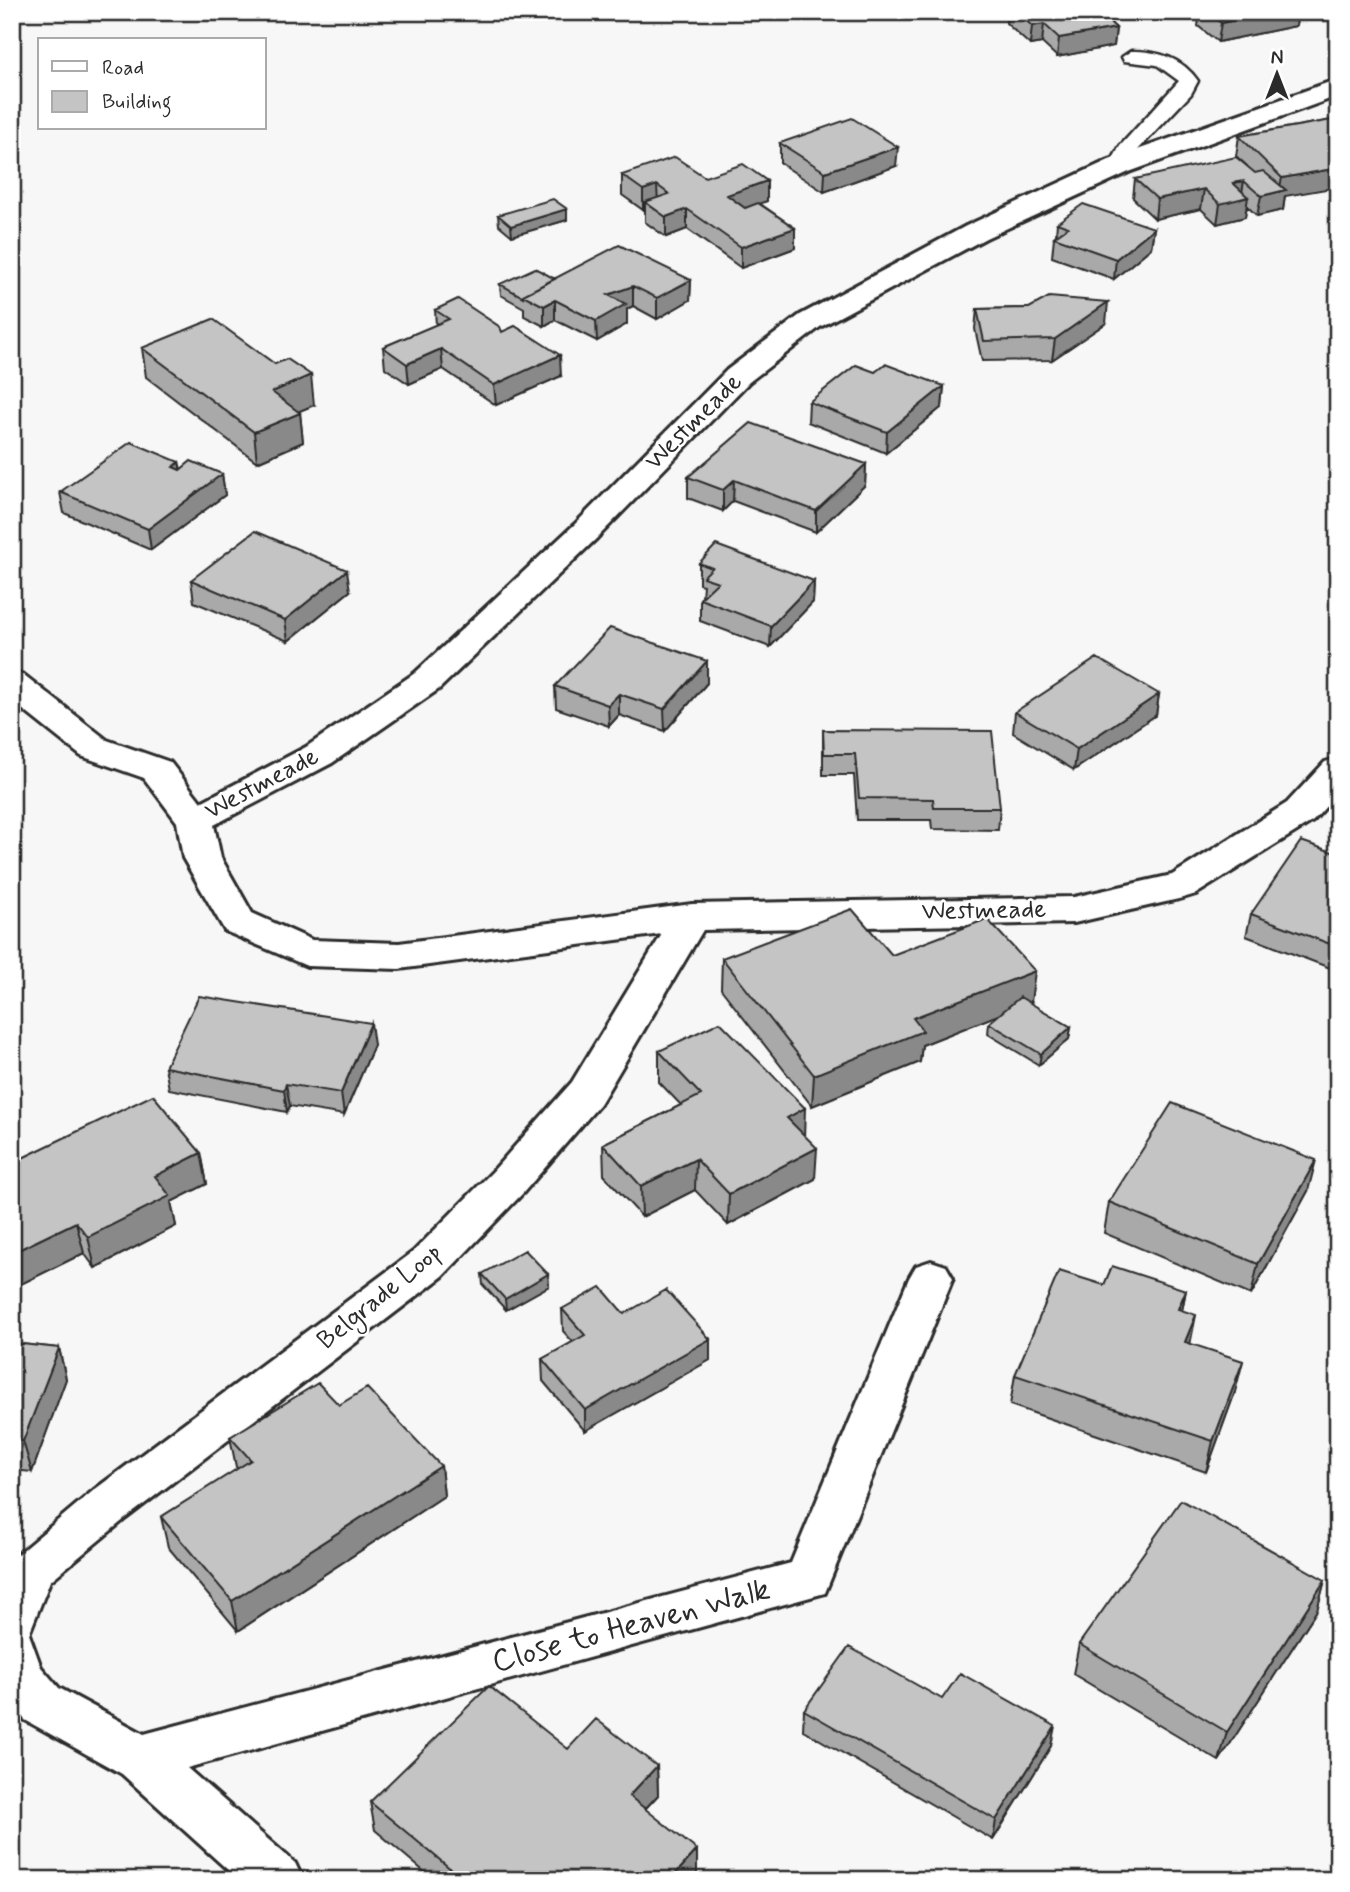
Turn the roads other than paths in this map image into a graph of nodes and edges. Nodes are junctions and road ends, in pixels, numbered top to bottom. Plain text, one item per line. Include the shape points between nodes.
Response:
1 (1131, 57) dead end
2 (1338, 87) edge
3 (1119, 166) junction
4 (12, 683) edge
5 (1338, 770) edge
6 (194, 820) junction
7 (692, 917) junction
8 (931, 1278) dead end
9 (12, 1620) edge
10 (12, 1649) edge
11 (140, 1758) junction
12 (277, 1880) edge

1 - 3 lane via 1162,59 1183,71 1189,81 1127,150
2 - 3 street, Westmeade
3 - 6 street, Westmeade via 976,232 810,321 738,376 586,531 427,681 319,755
4 - 6 street via 94,748 157,770
5 - 7 street, Westmeade via 1300,812 1183,885 1074,910
6 - 7 street, Westmeade via 202,858 238,922 307,953 399,956
7 - 9 street, Belgrade Loop via 586,1093 508,1182 428,1264 31,1569
8 - 11 street, Close to Heaven Walk via 808,1579
10 - 11 street via 19,1676 42,1704
11 - 12 street

